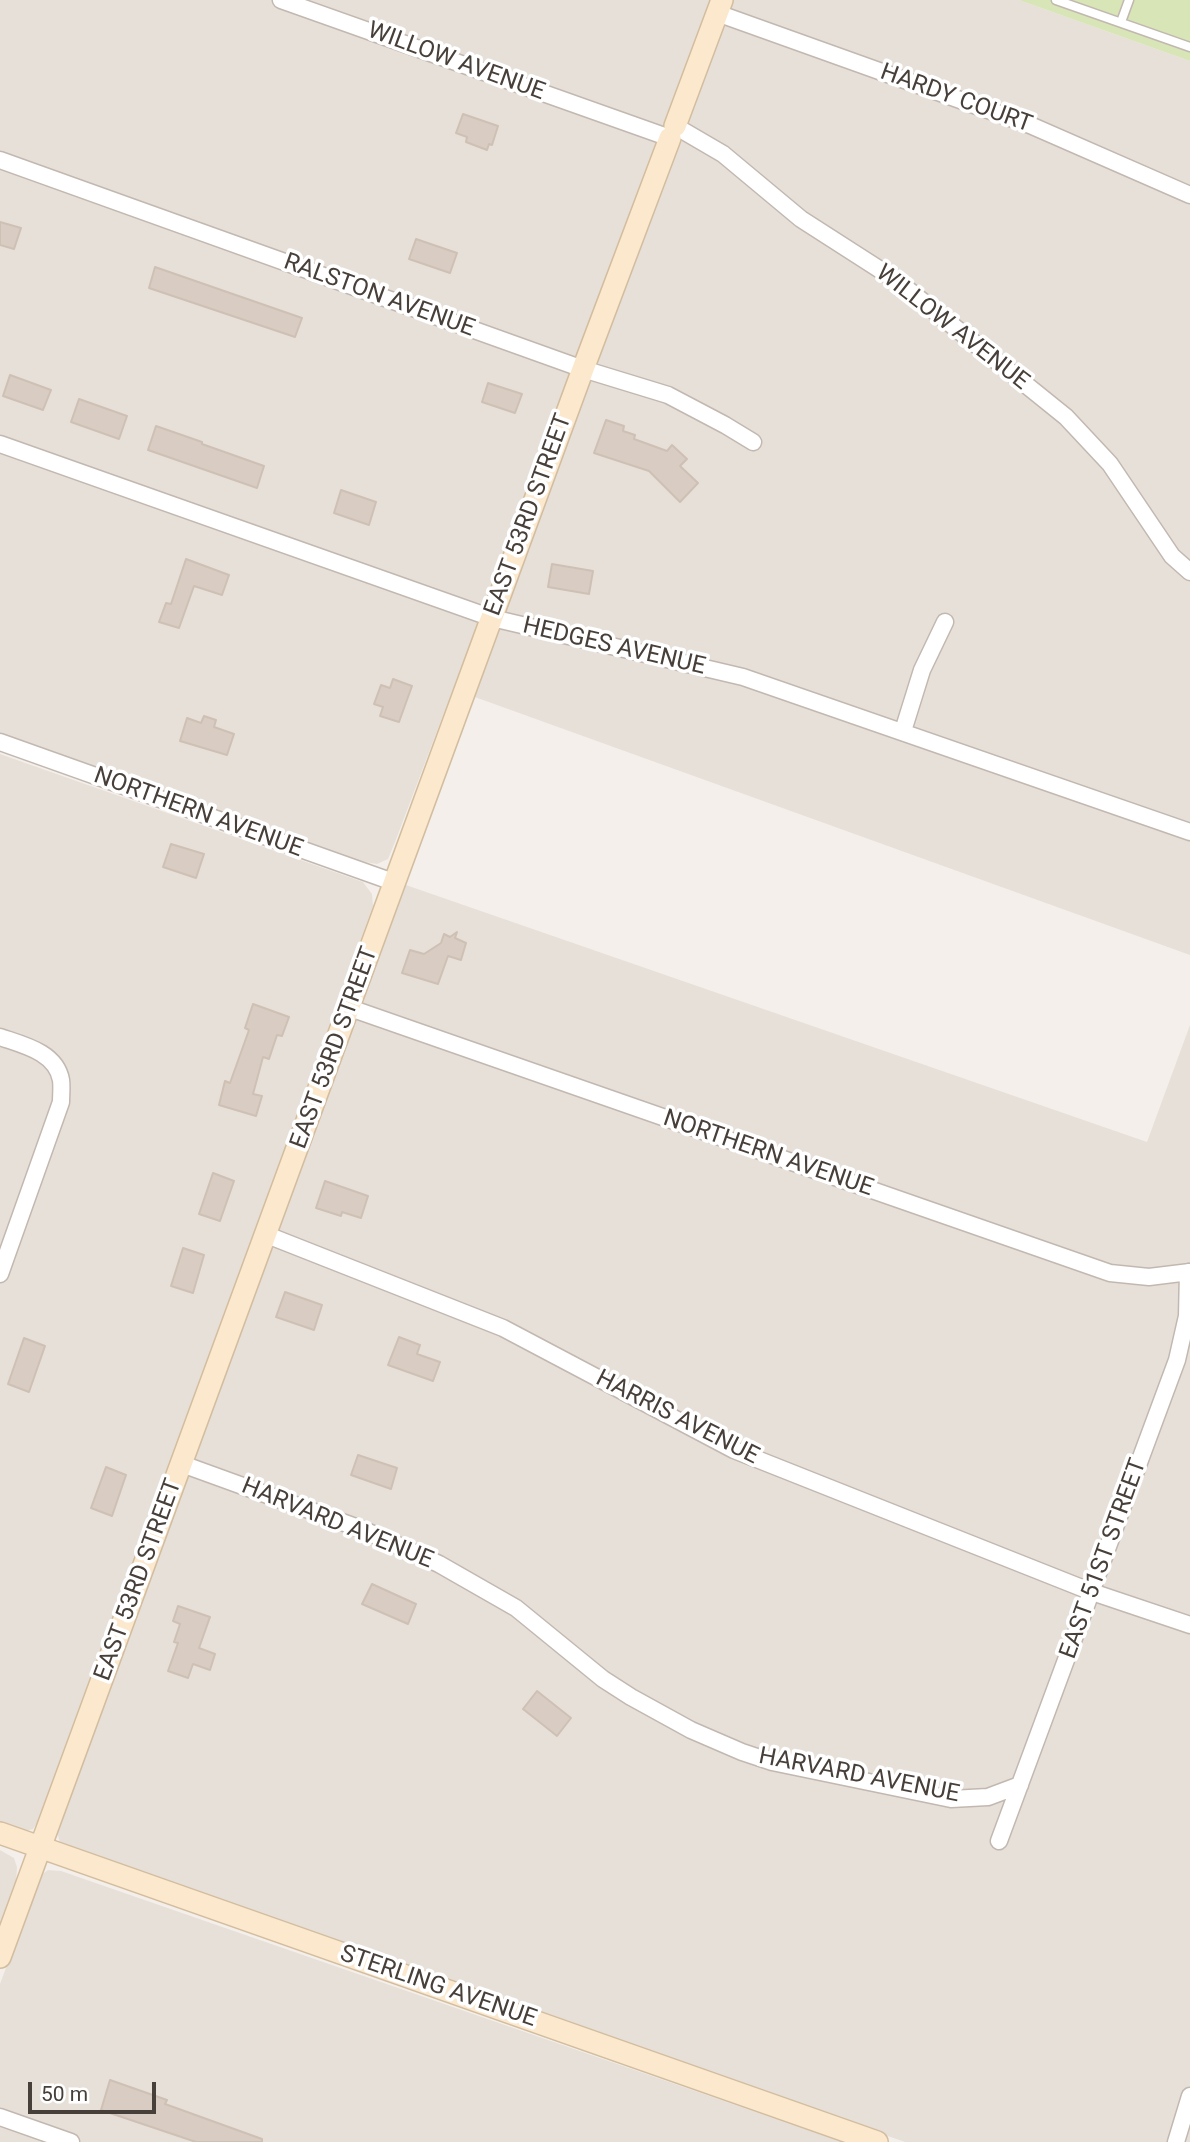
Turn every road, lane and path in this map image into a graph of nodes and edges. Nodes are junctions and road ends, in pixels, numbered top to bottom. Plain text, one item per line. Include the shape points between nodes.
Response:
1 (281, 0) edge
2 (1056, 0) edge
3 (1129, 0) edge
4 (720, 6) edge
5 (1121, 22) junction
6 (1190, 47) edge
7 (672, 132) junction
8 (0, 160) edge
9 (1190, 194) edge
10 (583, 369) junction
11 (753, 442) dead end
12 (0, 444) edge
13 (1190, 572) edge
14 (492, 618) junction
15 (945, 622) dead end
16 (903, 732) junction
17 (0, 743) edge
18 (1190, 832) edge
19 (396, 883) junction
20 (350, 1008) junction
21 (0, 1037) edge
22 (267, 1235) junction
23 (1189, 1272) edge
24 (0, 1274) edge
25 (182, 1464) junction
26 (1092, 1592) junction
27 (1190, 1625) edge
28 (1020, 1785) junction
29 (0, 1833) edge
30 (999, 1841) dead end
31 (41, 1847) junction
32 (0, 1957) edge
33 (1190, 2096) edge
34 (0, 2117) edge
35 (71, 2142) edge
36 (877, 2142) edge
37 (1176, 2142) edge

1 - 7 street, WILLOW AVENUE
2 - 5 lane
3 - 5 lane
4 - 7 street, EAST 53RD STREET
4 - 9 street, HARDY COURT via 1030,125
5 - 6 lane
7 - 10 street, EAST 53RD STREET
7 - 13 street, WILLOW AVENUE via 723,154 801,219 896,280 1066,417 1110,464 1172,556
8 - 10 street, RALSTON AVENUE
10 - 11 street, RALSTON AVENUE via 668,395
10 - 14 street, EAST 53RD STREET
12 - 14 street, HEDGES AVENUE
14 - 16 street, HEDGES AVENUE via 743,677
14 - 19 street, EAST 53RD STREET
15 - 16 street via 922,670
16 - 18 street, HEDGES AVENUE
17 - 19 street, NORTHERN AVENUE
19 - 20 street, EAST 53RD STREET
20 - 22 street, EAST 53RD STREET
20 - 23 street, NORTHERN AVENUE via 1110,1273 1149,1277
21 - 24 street via 45,1055 61,1080 61,1102
22 - 25 street, EAST 53RD STREET
22 - 26 street, HARRIS AVENUE via 503,1328 734,1450
23 - 26 street, EAST 51ST STREET via 1177,1360
25 - 28 street, HARVARD AVENUE via 364,1530 439,1564 516,1608 631,1697 742,1752 951,1799 988,1797
25 - 31 street, EAST 53RD STREET
26 - 27 street, HARRIS AVENUE
26 - 28 street, EAST 51ST STREET
28 - 30 street, EAST 51ST STREET
29 - 31 street, STERLING AVENUE
31 - 32 street, EAST 53RD STREET
31 - 36 street, STERLING AVENUE
33 - 37 street
34 - 35 street

